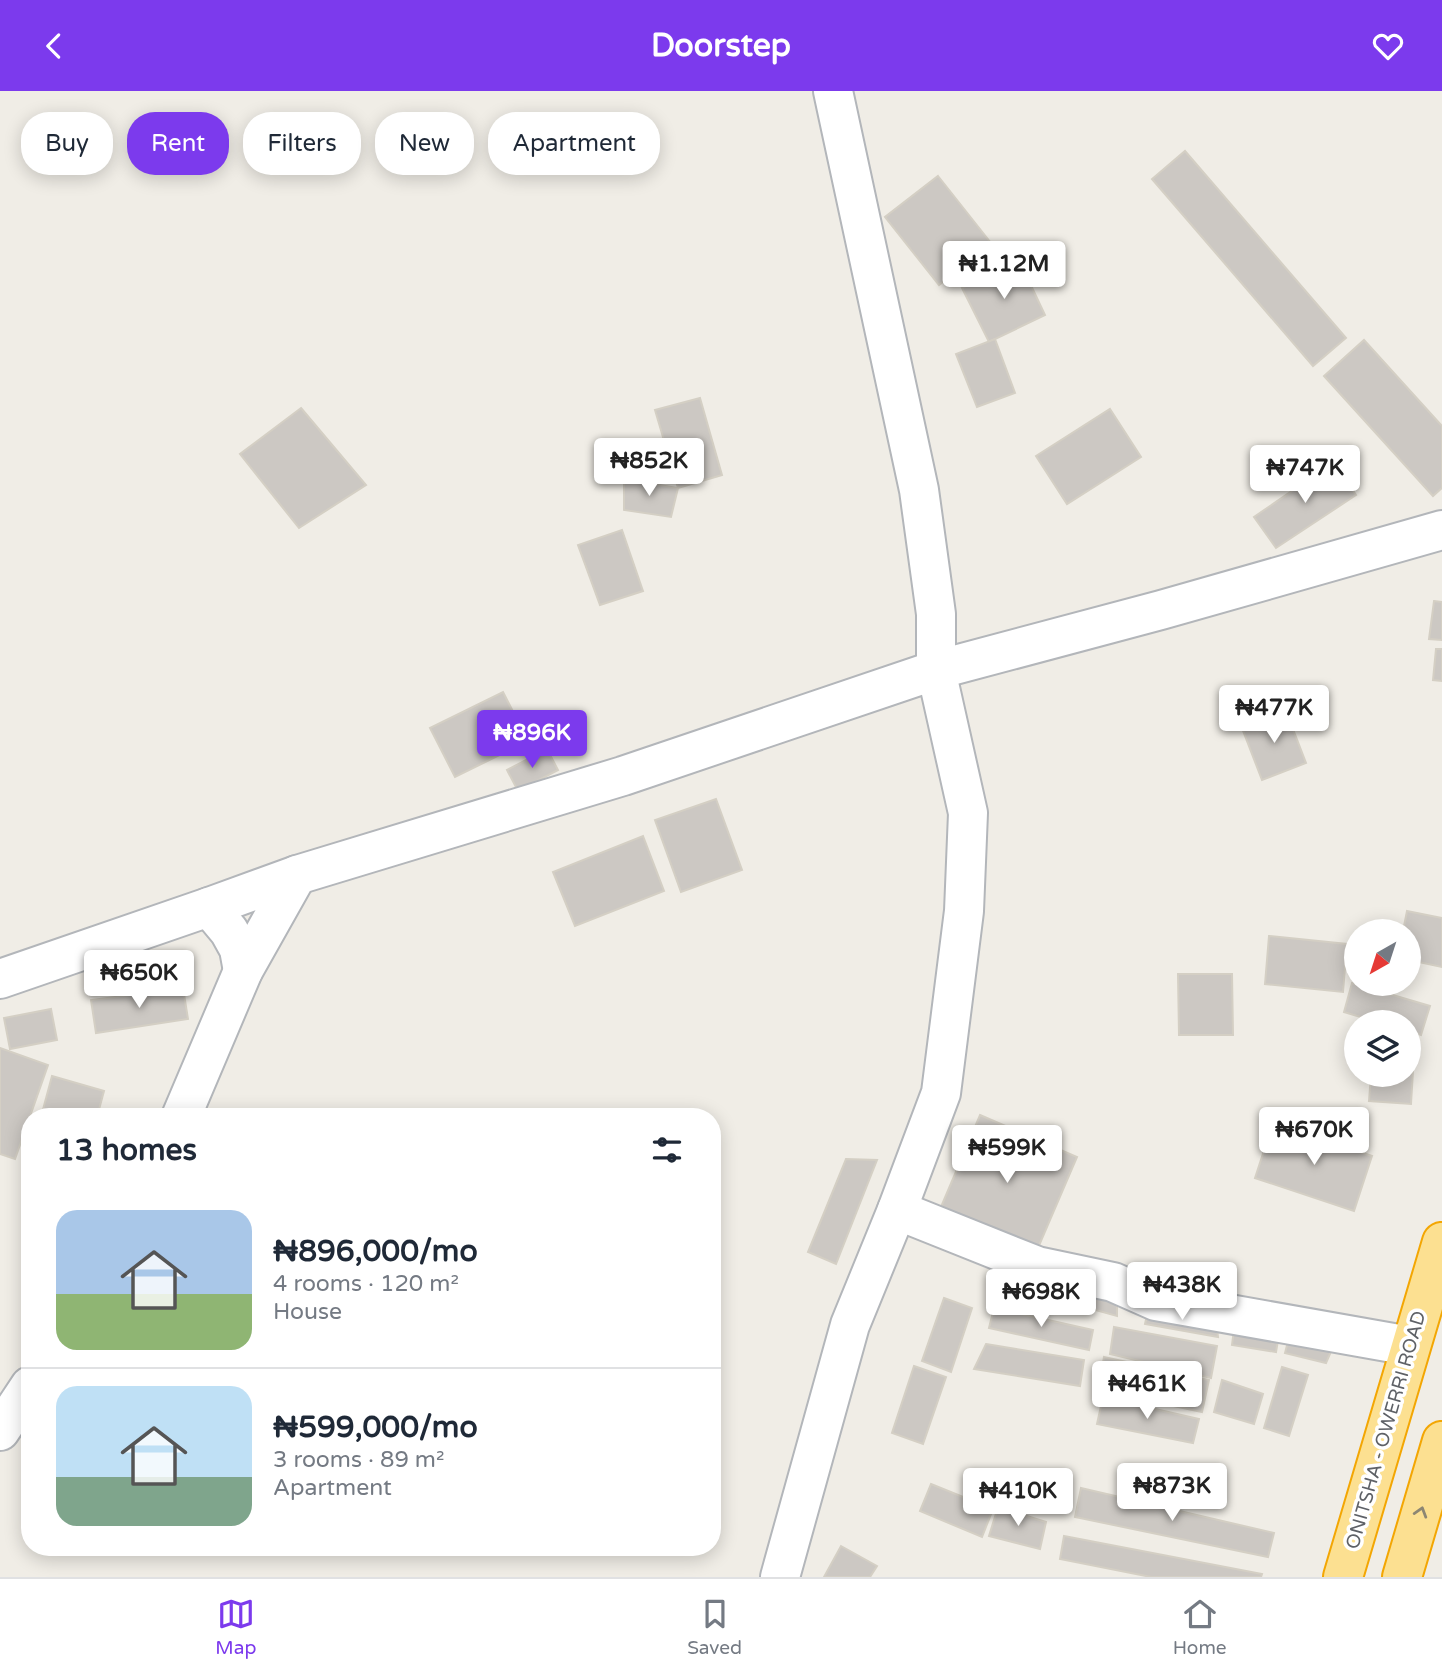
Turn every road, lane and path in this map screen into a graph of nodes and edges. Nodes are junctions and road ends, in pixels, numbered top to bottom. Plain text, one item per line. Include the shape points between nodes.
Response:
1 (833, 91) edge
2 (1442, 530) edge
3 (936, 670) junction
4 (298, 875) junction
5 (209, 907) junction
6 (243, 971) junction
7 (0, 979) edge
8 (185, 1108) edge
9 (897, 1210) junction
10 (1442, 1242) edge
11 (1410, 1346) junction
12 (21, 1400) edge
13 (0, 1431) edge
14 (1442, 1441) edge
15 (780, 1577) edge
16 (1343, 1577) edge
17 (1402, 1577) edge

1 - 3 street via 919,490 936,614
2 - 3 street
3 - 4 street via 623,776
3 - 9 street via 968,813 964,911 941,1093
4 - 5 street
4 - 6 street
5 - 6 street via 239,949
5 - 7 street
6 - 8 street
9 - 11 street via 1037,1266 1113,1282 1156,1301
9 - 15 street via 850,1325
10 - 11 highway, ONITSHA - OWERRI ROAD
11 - 16 highway, ONITSHA - OWERRI ROAD
12 - 13 street
17 -> 14 highway

